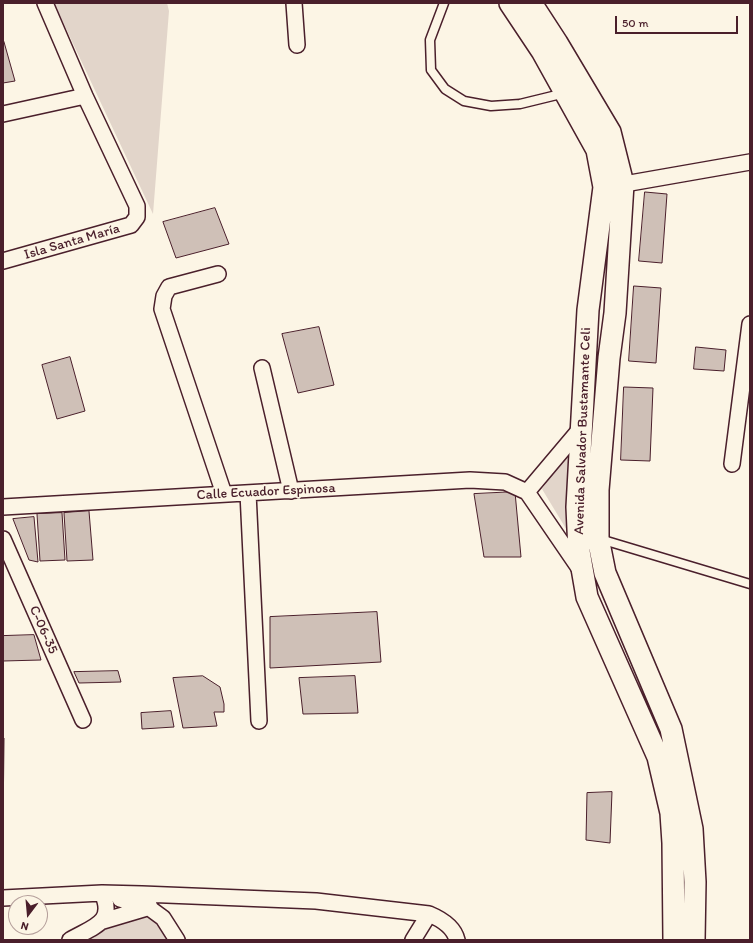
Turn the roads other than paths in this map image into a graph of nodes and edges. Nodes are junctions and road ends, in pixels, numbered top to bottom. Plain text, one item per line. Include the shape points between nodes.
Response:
1 (45, 3) edge
2 (294, 3) edge
3 (444, 3) edge
4 (510, 3) edge
5 (531, 3) edge
6 (297, 45) dead end
7 (565, 93) junction
8 (85, 96) junction
9 (3, 114) edge
10 (750, 162) edge
11 (613, 186) junction
12 (3, 260) edge
13 (218, 274) dead end
14 (588, 310) junction
15 (615, 313) junction
16 (750, 324) edge
17 (262, 368) dead end
18 (581, 428) junction
19 (732, 464) dead end
20 (291, 491) junction
21 (527, 492) junction
22 (248, 493) junction
23 (224, 494) junction
24 (3, 507) edge
25 (598, 538) junction
26 (3, 539) edge
27 (582, 571) junction
28 (605, 573) junction
29 (750, 584) edge
30 (83, 720) dead end
31 (259, 721) dead end
32 (102, 893) junction
33 (184, 896) junction
34 (3, 898) edge
35 (148, 907) junction
36 (429, 914) junction
37 (103, 921) junction
38 (70, 940) edge
39 (177, 940) edge
40 (413, 940) edge
41 (458, 940) edge
42 (674, 940) edge
43 (694, 940) edge

1 - 8 street
2 - 6 street
3 - 7 lane via 430,40 431,70 445,89 464,101 491,106 520,104
4 - 7 main road, Avenida Salvador Bustamante Celi via 542,51
5 - 11 main road, Avenida Salvador Bustamante Celi via 610,132
7 - 11 main road, Avenida Salvador Bustamante Celi via 597,150
8 - 9 street
8 - 12 street, Isla Santa María via 137,206 136,216 131,225
10 - 11 street
11 - 14 main road, Avenida Salvador Bustamante Celi
11 - 15 main road, Avenida Salvador Bustamante Celi
13 - 23 street via 170,287 164,296 162,309
14 - 15 main road
14 - 18 main road, Avenida Salvador Bustamante Celi
15 - 25 main road, Avenida Salvador Bustamante Celi via 598,490
16 - 19 street
17 - 20 street
18 - 21 street
18 - 27 main road, Avenida Salvador Bustamante Celi via 577,507
20 - 21 street, Calle Ecuador Espinosa via 470,480 505,482
20 - 22 street, Calle Ecuador Espinosa
21 - 27 street
22 - 23 street, Calle Ecuador Espinosa
22 - 31 street
23 - 24 street, Calle Ecuador Espinosa
25 - 28 main road, Avenida Salvador Bustamante Celi
25 - 29 lane
26 - 30 street, C-06-35
27 - 28 street
27 - 42 main road, Avenida Salvador Bustamante Celi via 587,597 658,757 671,813
28 - 43 main road, Avenida Salvador Bustamante Celi via 671,729 692,829 695,882
32 - 33 street
32 - 34 street
32 - 35 street
32 - 37 street via 107,906
33 - 35 street
33 - 36 street via 316,901
35 - 37 street
35 - 39 street via 163,918
36 - 40 street
36 - 41 street via 448,926
37 - 38 street

